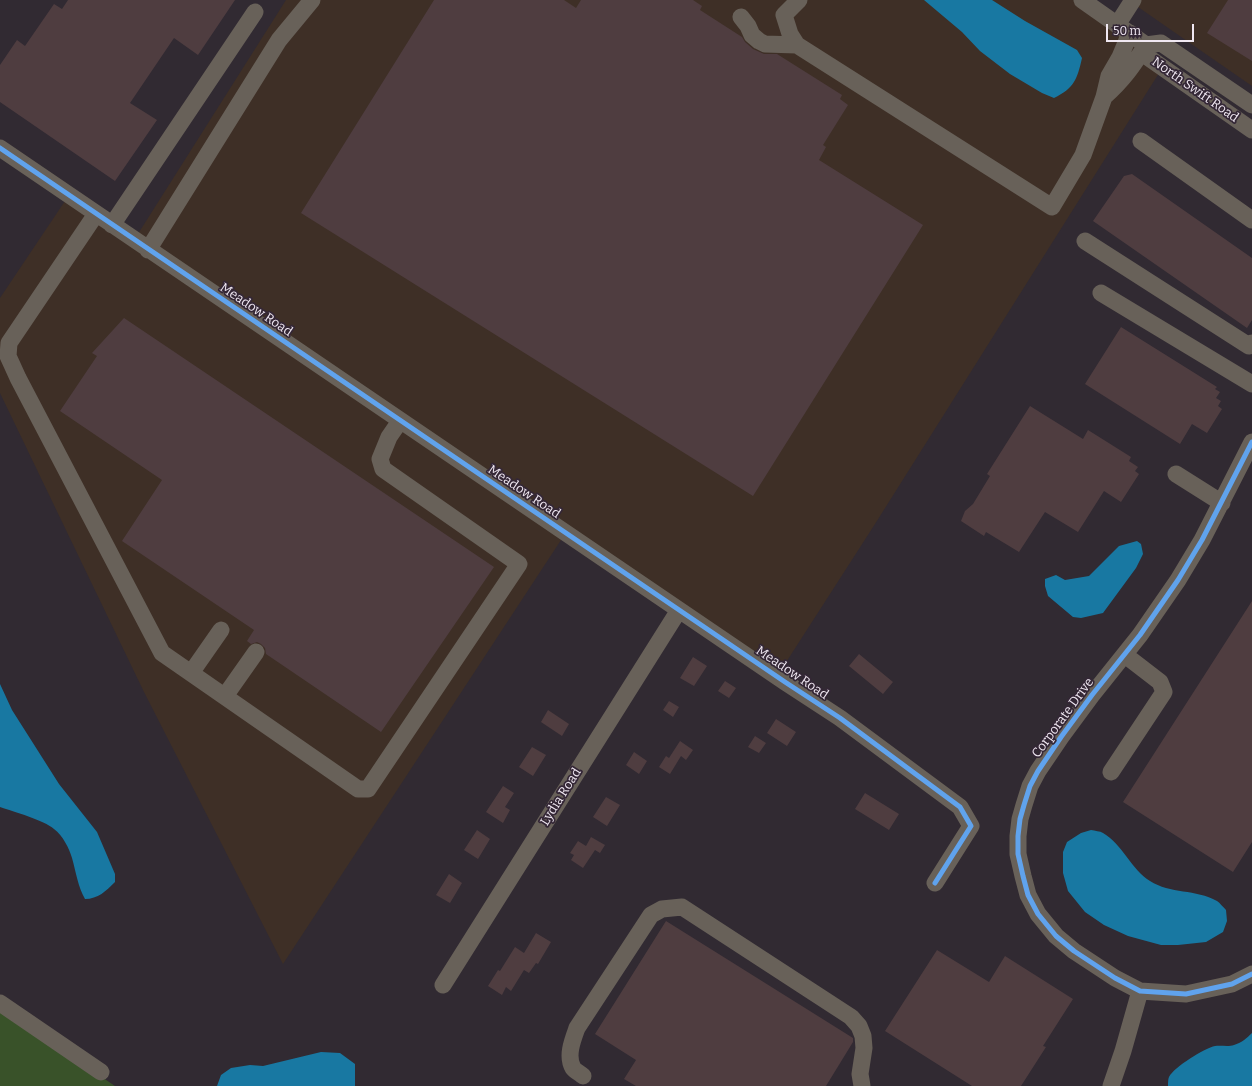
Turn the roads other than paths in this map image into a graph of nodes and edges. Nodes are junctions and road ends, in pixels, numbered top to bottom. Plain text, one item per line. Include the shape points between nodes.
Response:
1 (312, 0) edge
2 (799, 0) edge
3 (1133, 0) edge
4 (1093, 3) edge
5 (255, 12) dead end
6 (741, 17) dead end
7 (1123, 29) junction
8 (797, 45) junction
9 (1146, 45) junction
10 (1104, 96) junction
11 (1252, 105) edge
12 (1252, 130) edge
13 (1141, 142) dead end
14 (0, 148) edge
15 (96, 214) junction
16 (1252, 220) edge
17 (112, 225) junction
18 (1085, 242) dead end
19 (148, 250) junction
20 (1101, 293) dead end
21 (1252, 343) edge
22 (1252, 384) edge
23 (400, 421) junction
24 (1252, 442) edge
25 (1176, 474) dead end
26 (1222, 503) junction
27 (679, 610) junction
28 (221, 630) dead end
29 (256, 652) dead end
30 (1125, 655) junction
31 (191, 673) junction
32 (225, 696) junction
33 (1111, 772) dead end
34 (935, 883) dead end
35 (1252, 974) edge
36 (443, 984) dead end
37 (1140, 991) junction
38 (0, 1003) edge
39 (101, 1072) dead end
40 (583, 1076) dead end
41 (862, 1086) edge
42 (1111, 1086) edge

1 - 19 street via 279,40
2 - 8 street via 784,15 790,34
3 - 7 street
4 - 7 street, North Swift Road
5 - 17 street
6 - 8 street via 752,36 759,41 766,44
7 - 9 street, North Swift Road
7 - 10 street via 1120,57 1109,76
8 - 10 street via 1052,207 1083,155
9 - 10 street via 1119,84
9 - 11 street, North Swift Road via 1161,43
9 - 12 street, North Swift Road via 1148,58
13 - 16 street
14 - 15 street, Meadow Road
15 - 17 street, Meadow Road
15 - 31 street via 10,343 8,356 162,653
17 - 19 street, Meadow Road
18 - 21 street via 1249,346
19 - 23 street, Meadow Road
20 - 22 street
23 - 27 street, Meadow Road
23 - 32 street via 389,437 380,459 383,469 519,564 368,789 358,789
24 - 26 street, Corporate Drive
25 - 26 street
26 - 30 street, Corporate Drive via 1178,580
27 - 34 street, Meadow Road via 840,718 960,807 971,826
27 - 36 street, Lydia Road
28 - 31 street
29 - 32 street
30 - 33 street via 1160,682 1164,692
30 - 37 street, Corporate Drive via 1092,695 1038,771 1030,786 1020,819 1018,854 1028,894 1038,914 1056,936 1115,978
31 - 32 street
35 - 37 street via 1232,984 1186,994
37 - 42 street
38 - 39 street
40 - 41 street via 574,1068 569,1056 577,1028 651,915 662,909 682,907 851,1017 863,1036 860,1074

